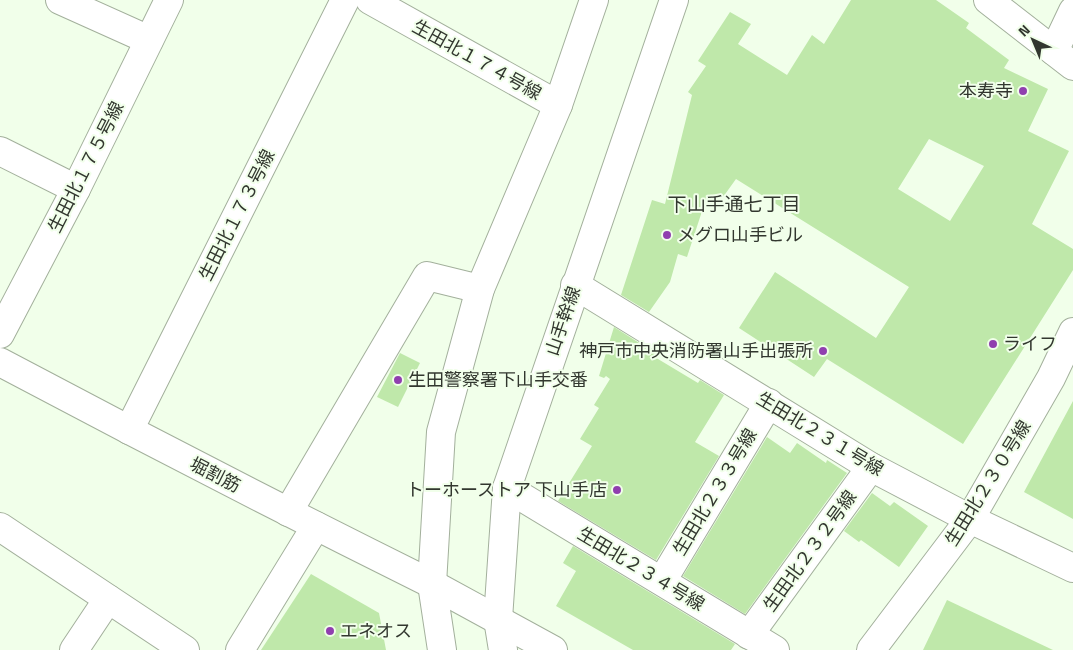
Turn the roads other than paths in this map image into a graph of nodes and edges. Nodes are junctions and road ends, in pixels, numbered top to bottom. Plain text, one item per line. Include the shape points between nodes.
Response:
1 (60, 0) edge
2 (169, 0) edge
3 (345, 0) edge
4 (370, 0) edge
5 (594, 0) edge
6 (674, 0) edge
7 (988, 0) edge
8 (1073, 11) edge
9 (149, 40) junction
10 (1063, 58) edge
11 (558, 105) junction
12 (0, 151) edge
13 (76, 189) junction
14 (575, 285) junction
15 (480, 289) junction
16 (1073, 332) edge
17 (0, 334) edge
18 (0, 362) edge
19 (768, 403) junction
20 (129, 430) junction
21 (871, 467) junction
22 (507, 488) junction
23 (288, 512) junction
24 (970, 519) junction
25 (316, 526) junction
26 (0, 527) edge
27 (1073, 568) edge
28 (662, 582) junction
29 (432, 584) junction
30 (108, 599) junction
31 (498, 619) junction
32 (749, 634) junction
33 (74, 650) edge
34 (185, 650) edge
35 (240, 650) edge
36 (442, 650) edge
37 (502, 650) edge
38 (552, 650) edge
39 (775, 650) edge
40 (871, 650) edge

1 - 9 street
2 - 9 street, 生田北１７５号線
3 - 20 street, 生田北１７３号線
4 - 11 street, 生田北１７４号線
5 - 11 street
6 - 14 street, 山手幹線
7 - 10 street
8 - 10 street
9 - 13 street, 生田北１７５号線
11 - 15 street
12 - 13 street
13 - 17 street, 生田北１７５号線
14 - 19 street, 生田北２３１号線
14 - 22 street, 山手幹線
15 - 23 street via 427,276
15 - 29 street via 440,432
16 - 24 street, 生田北２３０号線 via 1052,378
18 - 20 street, 堀割筋
19 - 21 street, 生田北２３１号線
19 - 28 street, 生田北２３３号線
20 - 23 street, 堀割筋
21 - 24 street, 生田北２３１号線
21 - 32 street, 生田北２３２号線
22 - 28 street, 生田北２３４号線
22 - 31 street, 山手幹線
23 - 25 street, 堀割筋
24 - 27 street, 生田北２３１号線
24 - 40 street, 生田北２３０号線
25 - 29 street, 堀割筋
25 - 35 street
26 - 30 street
28 - 32 street, 生田北２３４号線
29 - 31 street, 堀割筋
29 - 36 street
30 - 33 street
30 - 34 street
31 - 37 street, 山手幹線
31 - 38 street, 堀割筋
32 - 39 street, 生田北２３４号線

